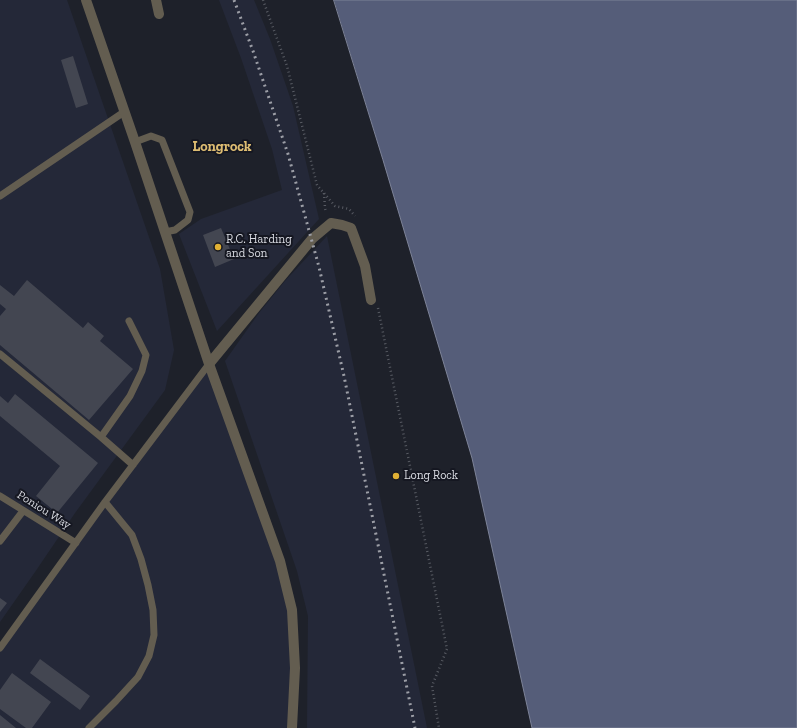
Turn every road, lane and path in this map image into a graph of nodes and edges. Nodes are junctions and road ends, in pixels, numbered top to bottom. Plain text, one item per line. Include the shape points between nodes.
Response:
1 (86, 0) edge
2 (156, 0) edge
3 (263, 0) edge
4 (159, 14) dead end
5 (124, 112) junction
6 (135, 142) junction
7 (324, 192) junction
8 (0, 196) edge
9 (356, 217) dead end
10 (331, 224) junction
11 (165, 232) junction
12 (374, 303) joint
13 (129, 321) dead end
14 (0, 354) edge
15 (209, 364) junction
16 (101, 437) junction
17 (133, 465) junction
18 (0, 496) edge
19 (105, 502) junction
20 (23, 511) junction
21 (0, 541) edge
22 (76, 543) junction
23 (0, 648) edge
24 (89, 728) edge
25 (292, 728) edge
26 (439, 728) edge

1 - 5 street
2 - 4 street
3 - 7 path via 287,66 317,185
5 - 6 street
5 - 8 lane
6 - 11 street
6 - 11 lane via 151,136 162,140 190,212 188,220 175,230
7 - 9 path via 335,206 349,209
7 - 10 path via 325,208
10 - 12 street via 351,228 365,266
10 - 15 street via 312,239
11 - 15 street
12 - 26 path via 447,650 432,686
13 - 16 lane via 146,355 142,372 130,396
14 - 16 lane
15 - 17 lane
15 - 25 street via 280,561 292,610
16 - 17 lane
17 - 19 lane
18 - 20 lane, Poniou Way
19 - 22 lane
19 - 24 lane via 132,535 141,559 153,610 154,635 149,656 138,677
20 - 21 lane
20 - 22 lane, Poniou Way
22 - 23 lane

